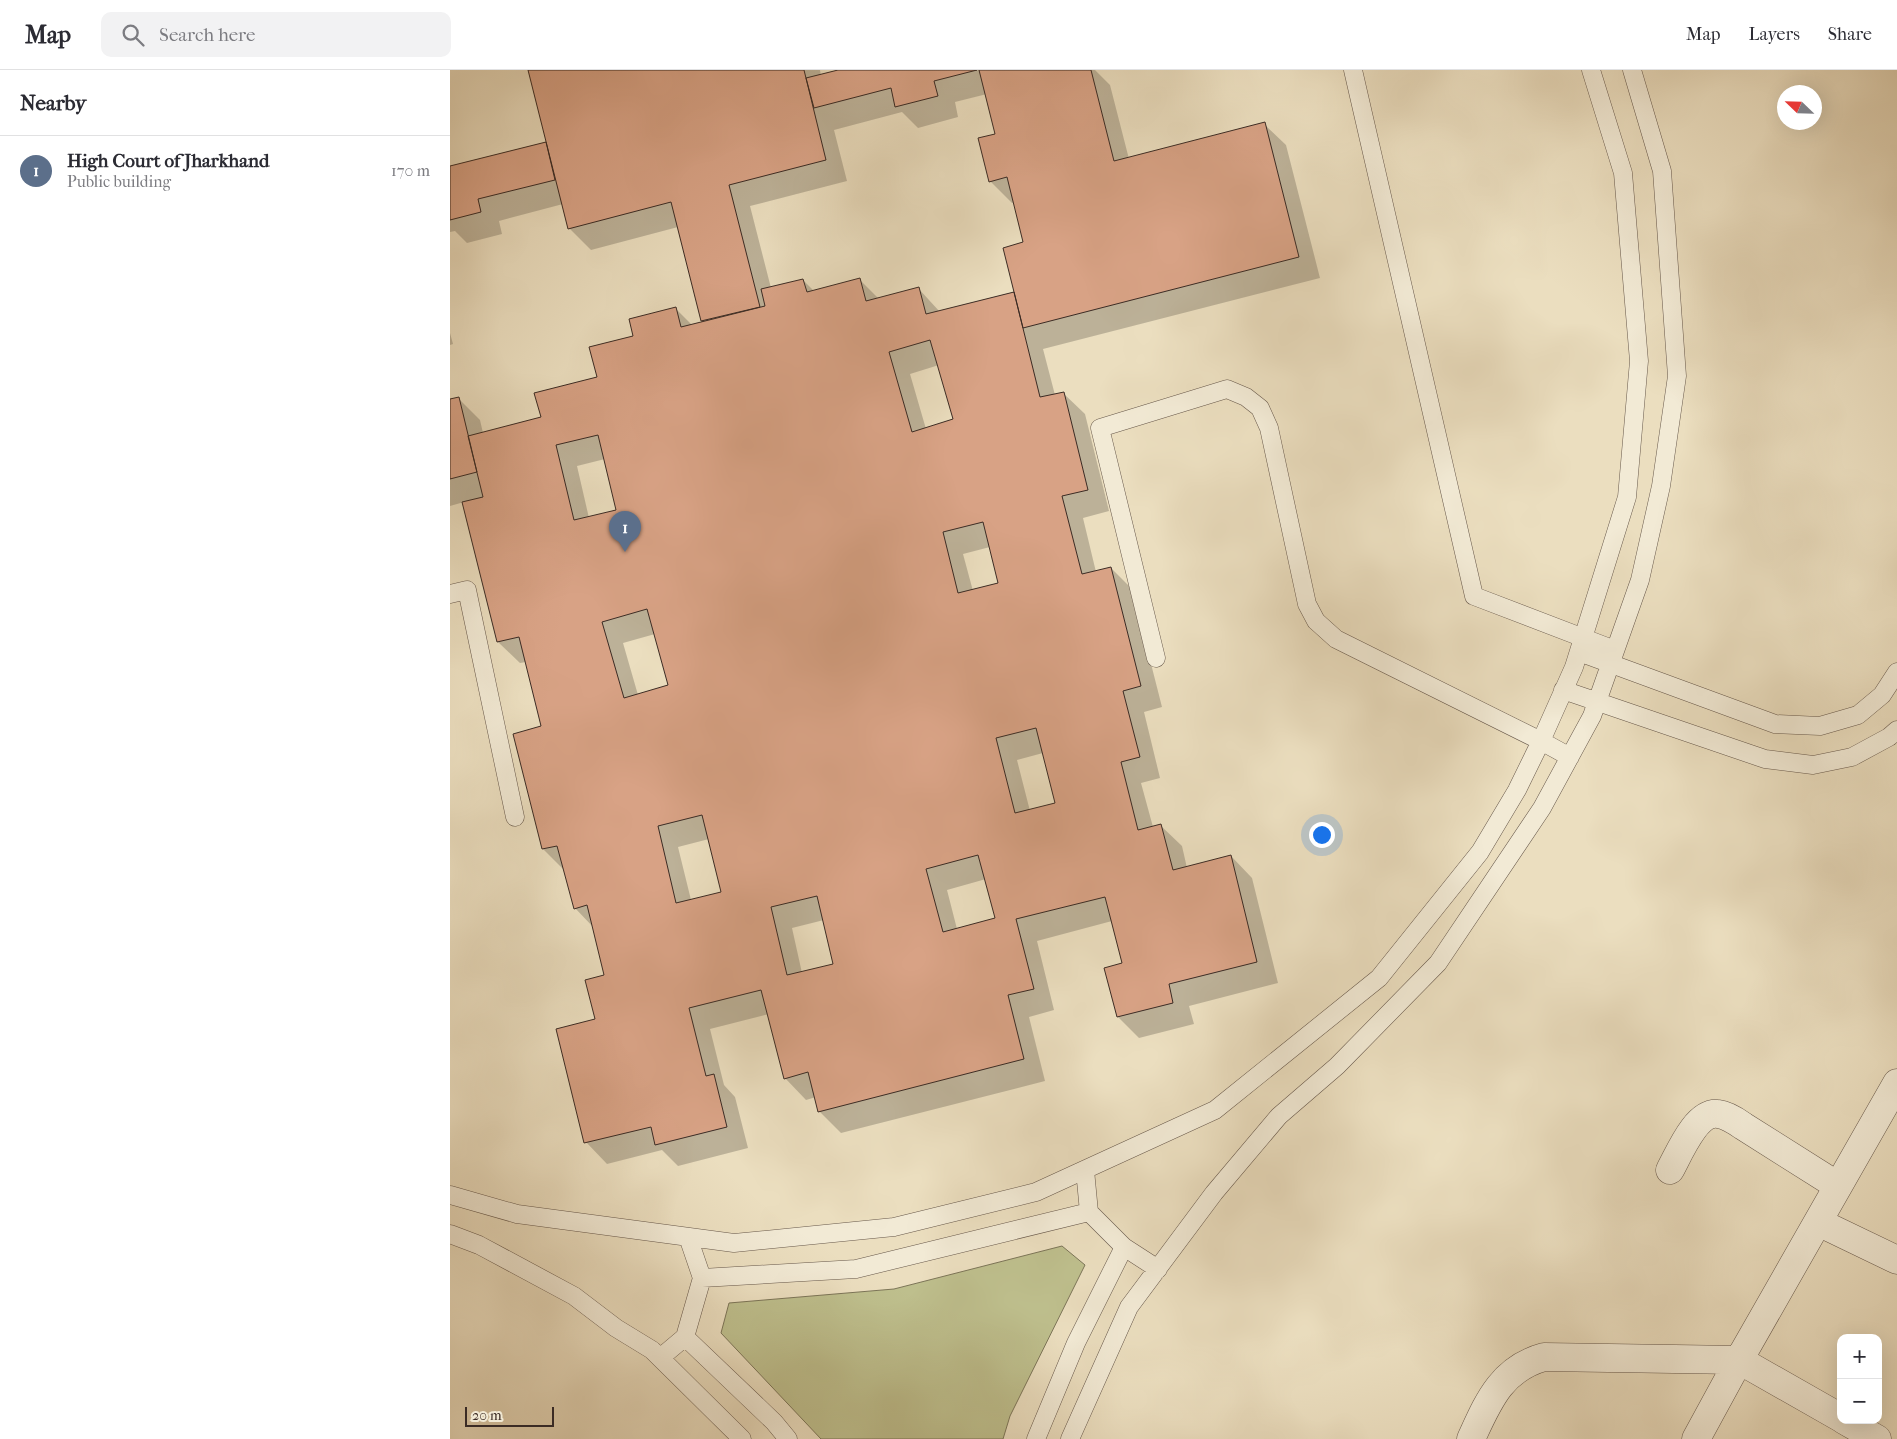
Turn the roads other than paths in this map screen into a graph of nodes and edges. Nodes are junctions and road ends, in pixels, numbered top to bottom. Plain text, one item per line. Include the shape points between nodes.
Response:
1 (1353, 70) edge
2 (1591, 70) edge
3 (1632, 70) edge
4 (450, 594) edge
5 (1581, 645) junction
6 (1613, 657) junction
7 (1156, 658) dead end
8 (1897, 672) edge
9 (1562, 690) junction
10 (1597, 702) junction
11 (1897, 730) edge
12 (1541, 741) junction
13 (1570, 757) junction
14 (515, 817) dead end
15 (1897, 1083) edge
16 (1084, 1170) junction
17 (1670, 1170) dead end
18 (1838, 1186) junction
19 (450, 1195) edge
20 (1089, 1212) junction
21 (1818, 1222) junction
22 (450, 1234) edge
23 (688, 1237) junction
24 (1124, 1247) junction
25 (1897, 1260) edge
26 (1158, 1269) junction
27 (702, 1278) junction
28 (685, 1337) junction
29 (660, 1358) junction
30 (1739, 1360) junction
31 (1837, 1416) edge
32 (1851, 1424) edge
33 (742, 1439) edge
34 (788, 1439) edge
35 (1036, 1439) edge
36 (1070, 1439) edge
37 (1471, 1439) edge
38 (1696, 1439) edge
39 (1877, 1439) edge

1 - 5 lane via 1474,596
2 - 5 lane via 1624,173 1639,361 1627,498
3 - 6 lane via 1662,171 1677,376 1661,486 1640,580
4 - 14 lane via 467,590
5 - 6 lane
5 - 9 lane
6 - 8 lane via 1776,724 1820,726 1858,715 1882,695
6 - 10 lane
7 - 12 lane via 1100,428 1227,389 1246,397 1260,408 1269,428 1307,604 1316,621 1336,639
9 - 10 lane
9 - 12 lane
10 - 11 lane via 1765,759 1813,765 1852,757
10 - 13 lane
12 - 13 lane
12 - 16 lane via 1480,852 1379,978 1215,1110
13 - 26 lane via 1542,808 1438,963 1337,1066 1279,1116 1214,1193
15 - 18 street
16 - 20 lane
16 - 23 lane via 1036,1192 894,1227 734,1243
17 - 18 street via 1695,1126 1706,1116 1717,1113 1727,1116
18 - 21 street
19 - 23 lane via 517,1214
20 - 24 lane
20 - 27 lane via 856,1269
21 - 25 street
21 - 30 street
22 - 29 lane via 479,1245 574,1296
23 - 27 lane
24 - 26 lane
24 - 35 lane via 1076,1343
26 - 36 lane via 1129,1307
27 - 28 lane
28 - 29 lane
28 - 34 lane
29 - 33 lane
30 - 31 street
30 - 37 street via 1544,1357 1527,1362 1499,1386
30 - 38 street
32 - 39 street

